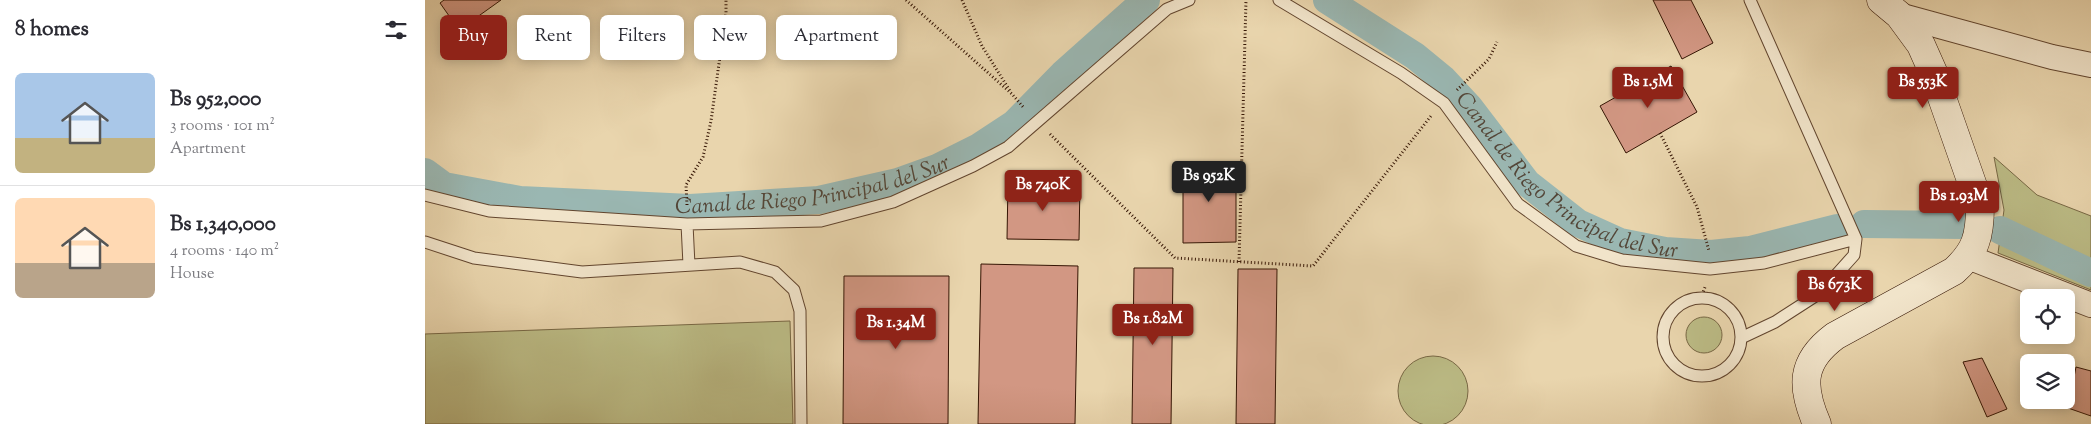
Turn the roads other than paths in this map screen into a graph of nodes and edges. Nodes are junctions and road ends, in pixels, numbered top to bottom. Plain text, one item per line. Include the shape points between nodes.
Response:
1 (1189, 0) edge
2 (1279, 0) edge
3 (1750, 0) edge
4 (1890, 7) edge
5 (2091, 65) edge
6 (425, 195) edge
7 (687, 219) junction
8 (1855, 237) junction
9 (425, 242) edge
10 (1971, 251) junction
11 (689, 265) junction
12 (2091, 305) edge
13 (1741, 338) junction
14 (801, 424) edge
15 (1817, 424) edge

1 - 7 lane via 1167,9 1008,147 893,202 821,221
2 - 8 lane via 1444,102 1518,204 1576,246 1622,260 1710,269 1764,263
3 - 8 lane
4 - 5 street via 2052,57
4 - 10 main road via 1921,45 1980,206 1980,225
6 - 7 lane via 489,211
7 - 11 lane
8 - 13 lane via 1854,254 1820,294 1775,322
9 - 11 lane via 474,258 582,272
10 - 12 street
10 - 15 main road via 1954,271 1823,345 1812,358 1806,379 1807,402
11 - 14 lane via 740,262 775,272 794,290 800,311
13 - 13 lane via 1740,325 1734,314 1714,300 1701,298 1683,304 1670,316 1663,340 1666,352 1679,368 1703,376 1713,375 1730,365 1736,357

